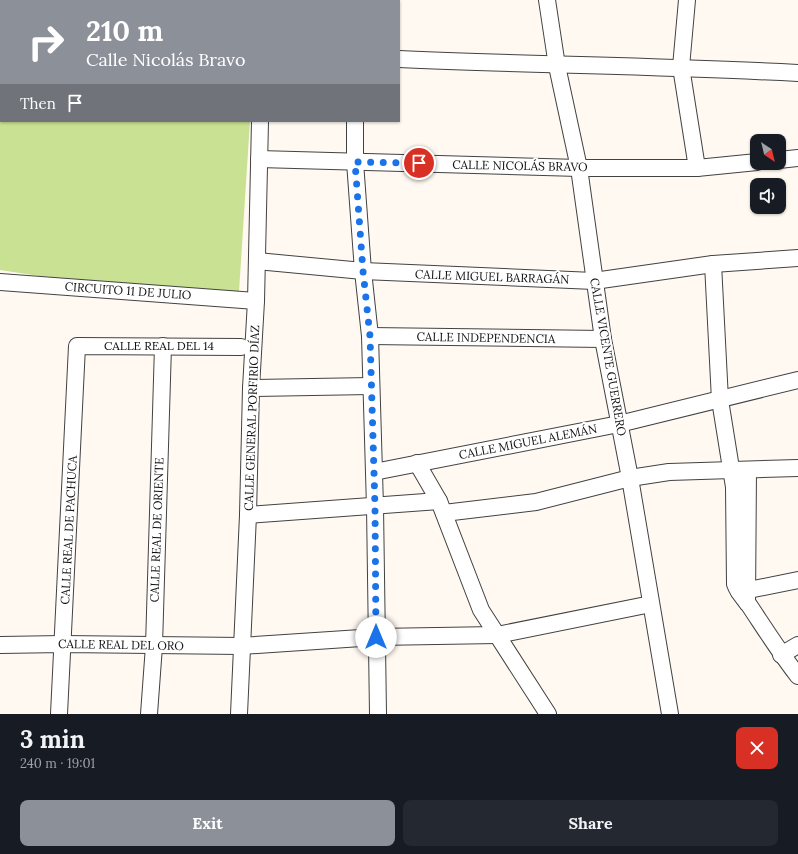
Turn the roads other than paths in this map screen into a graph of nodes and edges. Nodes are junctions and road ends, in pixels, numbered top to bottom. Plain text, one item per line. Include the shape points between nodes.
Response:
1 (548, 0) edge
2 (687, 0) edge
3 (400, 59) edge
4 (557, 66) junction
5 (681, 67) junction
6 (798, 73) edge
7 (260, 122) edge
8 (355, 122) edge
9 (798, 158) edge
10 (259, 159) junction
11 (786, 159) edge
12 (355, 162) junction
13 (750, 163) edge
14 (579, 168) junction
15 (697, 168) junction
16 (798, 258) edge
17 (257, 262) junction
18 (713, 264) junction
19 (363, 271) junction
20 (594, 281) junction
21 (0, 282) edge
22 (256, 301) junction
23 (370, 336) junction
24 (603, 339) junction
25 (77, 346) joint
26 (163, 346) junction
27 (241, 347) dead end
28 (797, 379) edge
29 (370, 386) junction
30 (251, 388) junction
31 (720, 400) junction
32 (619, 424) junction
33 (417, 463) junction
34 (798, 468) edge
35 (740, 470) junction
36 (374, 472) junction
37 (630, 478) junction
38 (375, 507) junction
39 (441, 507) junction
40 (248, 516) junction
41 (798, 580) edge
42 (772, 585) junction
43 (798, 591) edge
44 (745, 595) junction
45 (651, 604) junction
46 (497, 635) junction
47 (376, 637) junction
48 (63, 644) junction
49 (0, 645) edge
50 (798, 645) edge
51 (154, 646) junction
52 (241, 646) junction
53 (781, 655) junction
54 (798, 676) edge
55 (59, 714) edge
56 (148, 714) edge
57 (239, 714) edge
58 (378, 714) edge
59 (548, 714) edge
60 (670, 714) edge

1 - 4 street, CALLE VICENTE GUERRERO
2 - 5 street
3 - 4 street
4 - 5 street
4 - 14 street, CALLE VICENTE GUERRERO
5 - 6 street
5 - 15 street
7 - 10 street, CALLE GENERAL PORFIRIO DÍAZ
8 - 12 street
9 - 11 street
10 - 12 street, CALLE NICOLÁS BRAVO
10 - 17 street, CALLE GENERAL PORFIRIO DÍAZ
12 - 14 street, CALLE NICOLÁS BRAVO
12 - 19 street
13 - 15 street, CALLE NICOLÁS BRAVO
14 - 15 street, CALLE NICOLÁS BRAVO
14 - 20 street, CALLE VICENTE GUERRERO
16 - 18 street, CALLE MIGUEL BARRAGÁN
17 - 19 street, CALLE MIGUEL BARRAGÁN
17 - 22 street, CALLE GENERAL PORFIRIO DÍAZ
18 - 20 street, CALLE MIGUEL BARRAGÁN
18 - 31 street
19 - 20 street, CALLE MIGUEL BARRAGÁN
19 - 23 street
20 - 24 street, CALLE VICENTE GUERRERO
21 - 22 street, CIRCUITO 11 DE JULIO
22 - 30 street, CALLE GENERAL PORFIRIO DÍAZ
23 - 24 street, CALLE INDEPENDENCIA
23 - 29 street
24 - 32 street, CALLE VICENTE GUERRERO
25 - 26 street, CALLE REAL DEL 14
25 - 48 street, CALLE REAL DE PACHUCA
26 - 27 street, CALLE REAL DEL 14
26 - 51 street, CALLE REAL DE ORIENTE
28 - 31 street, CALLE MIGUEL ALEMÁN
29 - 30 street
29 - 36 street
30 - 40 street, CALLE GENERAL PORFIRIO DÍAZ
31 - 32 street, CALLE MIGUEL ALEMÁN
31 - 35 street
32 - 33 street, CALLE MIGUEL ALEMÁN
32 - 37 street, CALLE VICENTE GUERRERO
33 - 36 street, CALLE MIGUEL ALEMÁN
33 - 39 street
34 - 35 street
35 - 37 street via 669,472
35 - 44 street via 734,487 741,536 735,584
36 - 38 street
37 - 39 street via 536,502
37 - 45 street, CALLE VICENTE GUERRERO
38 - 39 street
38 - 40 street
38 - 47 street
39 - 46 street via 481,610
40 - 52 street, CALLE GENERAL PORFIRIO DÍAZ
41 - 42 street
42 - 43 street
42 - 44 street
44 - 53 street
45 - 46 street, CALLE REAL DEL ORO
45 - 60 street, CALLE VICENTE GUERRERO
46 - 47 street, CALLE REAL DEL ORO
46 - 59 street
47 - 52 street, CALLE REAL DEL ORO
47 - 58 street
48 - 49 street, CALLE REAL DEL ORO
48 - 51 street, CALLE REAL DEL ORO
48 - 55 street, CALLE REAL DE PACHUCA
50 - 53 street
51 - 52 street, CALLE REAL DEL ORO
51 - 56 street, CALLE REAL DE ORIENTE
52 - 57 street, CALLE GENERAL PORFIRIO DÍAZ
53 - 54 street

